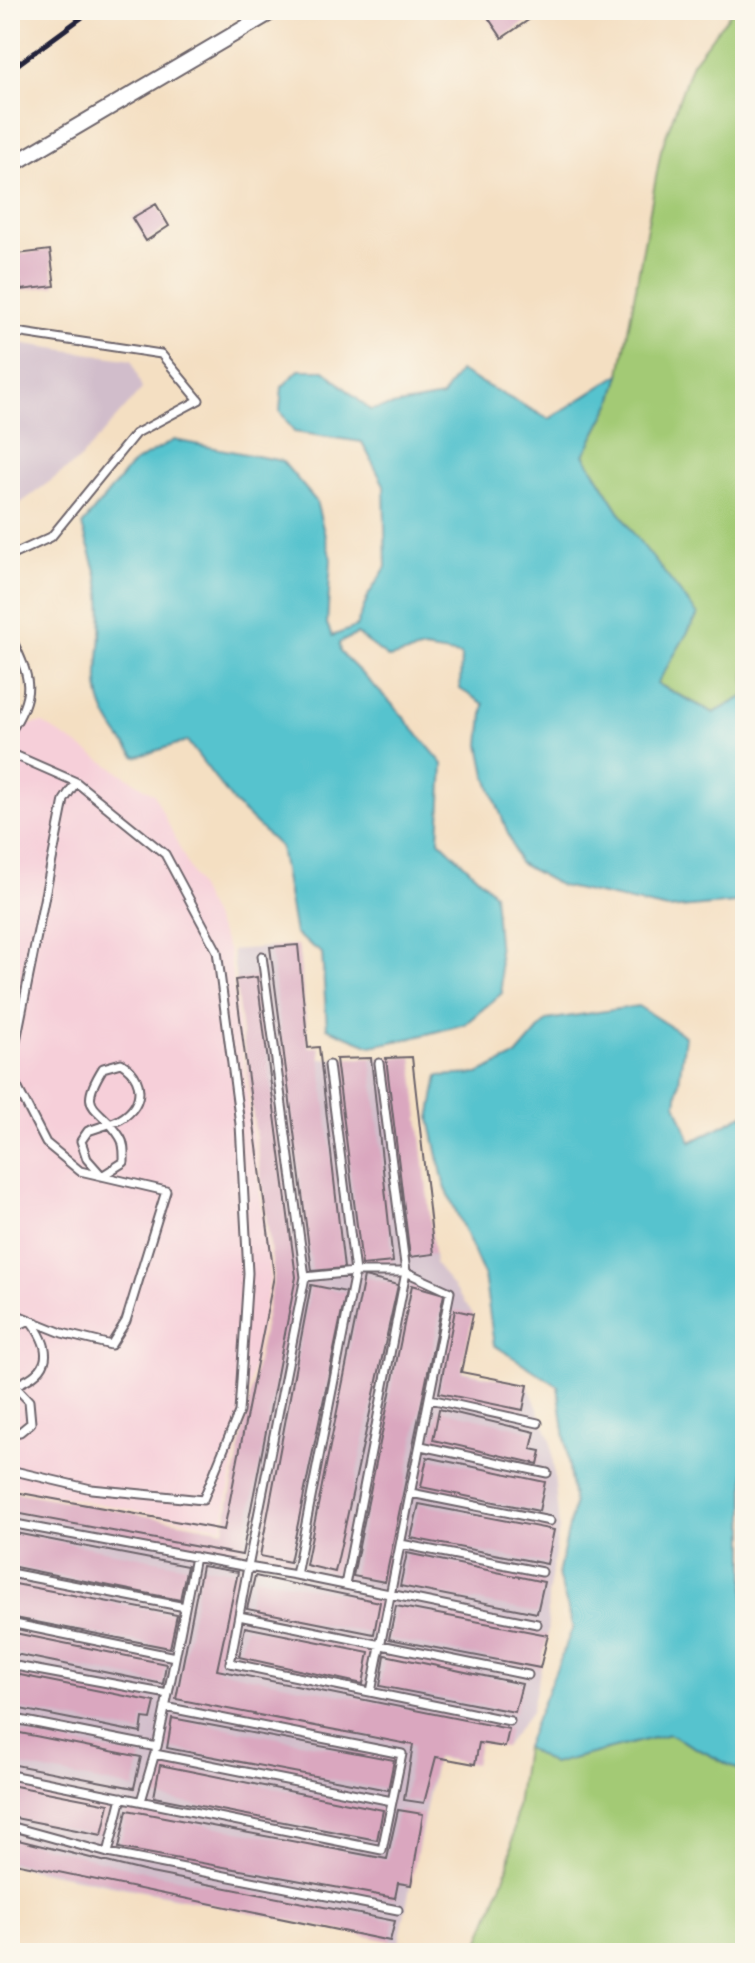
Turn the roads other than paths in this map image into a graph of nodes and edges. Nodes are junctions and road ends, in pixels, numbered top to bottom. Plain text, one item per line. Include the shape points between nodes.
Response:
1 (275, 10) edge
2 (10, 166) edge
3 (10, 314) edge
4 (10, 556) edge
5 (10, 635) edge
6 (10, 732) edge
7 (10, 753) edge
8 (76, 782) junction
9 (262, 956) dead end
10 (379, 1063) dead end
11 (329, 1065) dead end
12 (10, 1072) edge
13 (109, 1124) junction
14 (102, 1176) junction
15 (355, 1272) junction
16 (406, 1272) junction
17 (305, 1277) junction
18 (10, 1312) edge
19 (30, 1320) junction
20 (10, 1329) edge
21 (12, 1384) edge
22 (430, 1399) junction
23 (538, 1423) dead end
24 (10, 1433) edge
25 (421, 1446) junction
26 (10, 1470) edge
27 (547, 1473) dead end
28 (411, 1493) junction
29 (550, 1521) dead end
30 (10, 1523) edge
31 (401, 1544) junction
32 (195, 1557) junction
33 (248, 1567) junction
34 (542, 1572) dead end
35 (10, 1573) edge
36 (296, 1575) junction
37 (345, 1585) junction
38 (390, 1594) junction
39 (185, 1607) junction
40 (239, 1616) junction
41 (10, 1623) edge
42 (537, 1624) dead end
43 (380, 1645) junction
44 (175, 1657) junction
45 (10, 1665) edge
46 (528, 1675) dead end
47 (371, 1692) junction
48 (168, 1694) junction
49 (165, 1707) junction
50 (10, 1718) edge
51 (510, 1721) dead end
52 (156, 1751) junction
53 (10, 1775) edge
54 (122, 1797) junction
55 (141, 1801) junction
56 (392, 1801) junction
57 (10, 1826) edge
58 (108, 1853) junction
59 (398, 1910) dead end

1 - 2 street
3 - 4 lane via 16,332 161,354 199,400 135,434 51,537
5 - 6 lane via 30,679 22,714
7 - 8 lane
8 - 12 lane via 64,800
8 - 26 lane via 165,854 217,951 240,1124 248,1273 239,1412 203,1500 91,1489
9 - 17 lane
10 - 16 lane
11 - 15 lane
12 - 14 lane via 46,1143 80,1171
13 - 13 lane via 126,1119 139,1090 132,1070 121,1063 103,1068 90,1089 91,1105
13 - 14 lane via 123,1140 124,1162
13 - 14 lane via 88,1131 81,1141 87,1159
14 - 19 lane via 166,1191 126,1321 111,1345
15 - 16 lane
15 - 17 lane
15 - 36 lane
16 - 22 lane via 450,1292
16 - 37 lane
17 - 33 lane
18 - 19 lane
19 - 20 lane
19 - 21 lane via 39,1331 44,1360 33,1380
21 - 24 lane via 29,1401 31,1423
22 - 23 lane
22 - 25 lane
25 - 27 lane
25 - 28 lane
28 - 29 lane
28 - 31 lane
30 - 32 lane
31 - 34 lane
31 - 38 lane
32 - 33 lane
32 - 39 lane
33 - 36 lane
33 - 40 lane
35 - 39 lane
36 - 37 lane
37 - 38 lane
38 - 42 lane
38 - 43 lane
39 - 44 lane
40 - 43 lane
40 - 47 lane via 230,1663
41 - 44 lane
43 - 46 lane
43 - 47 lane
44 - 48 lane
45 - 48 lane
47 - 51 lane
48 - 49 lane
49 - 52 lane
49 - 56 lane via 402,1754
50 - 52 lane
52 - 55 lane
52 - 56 lane
53 - 54 lane
54 - 55 lane
54 - 58 lane
55 - 56 lane via 382,1850
57 - 58 lane
58 - 59 lane

